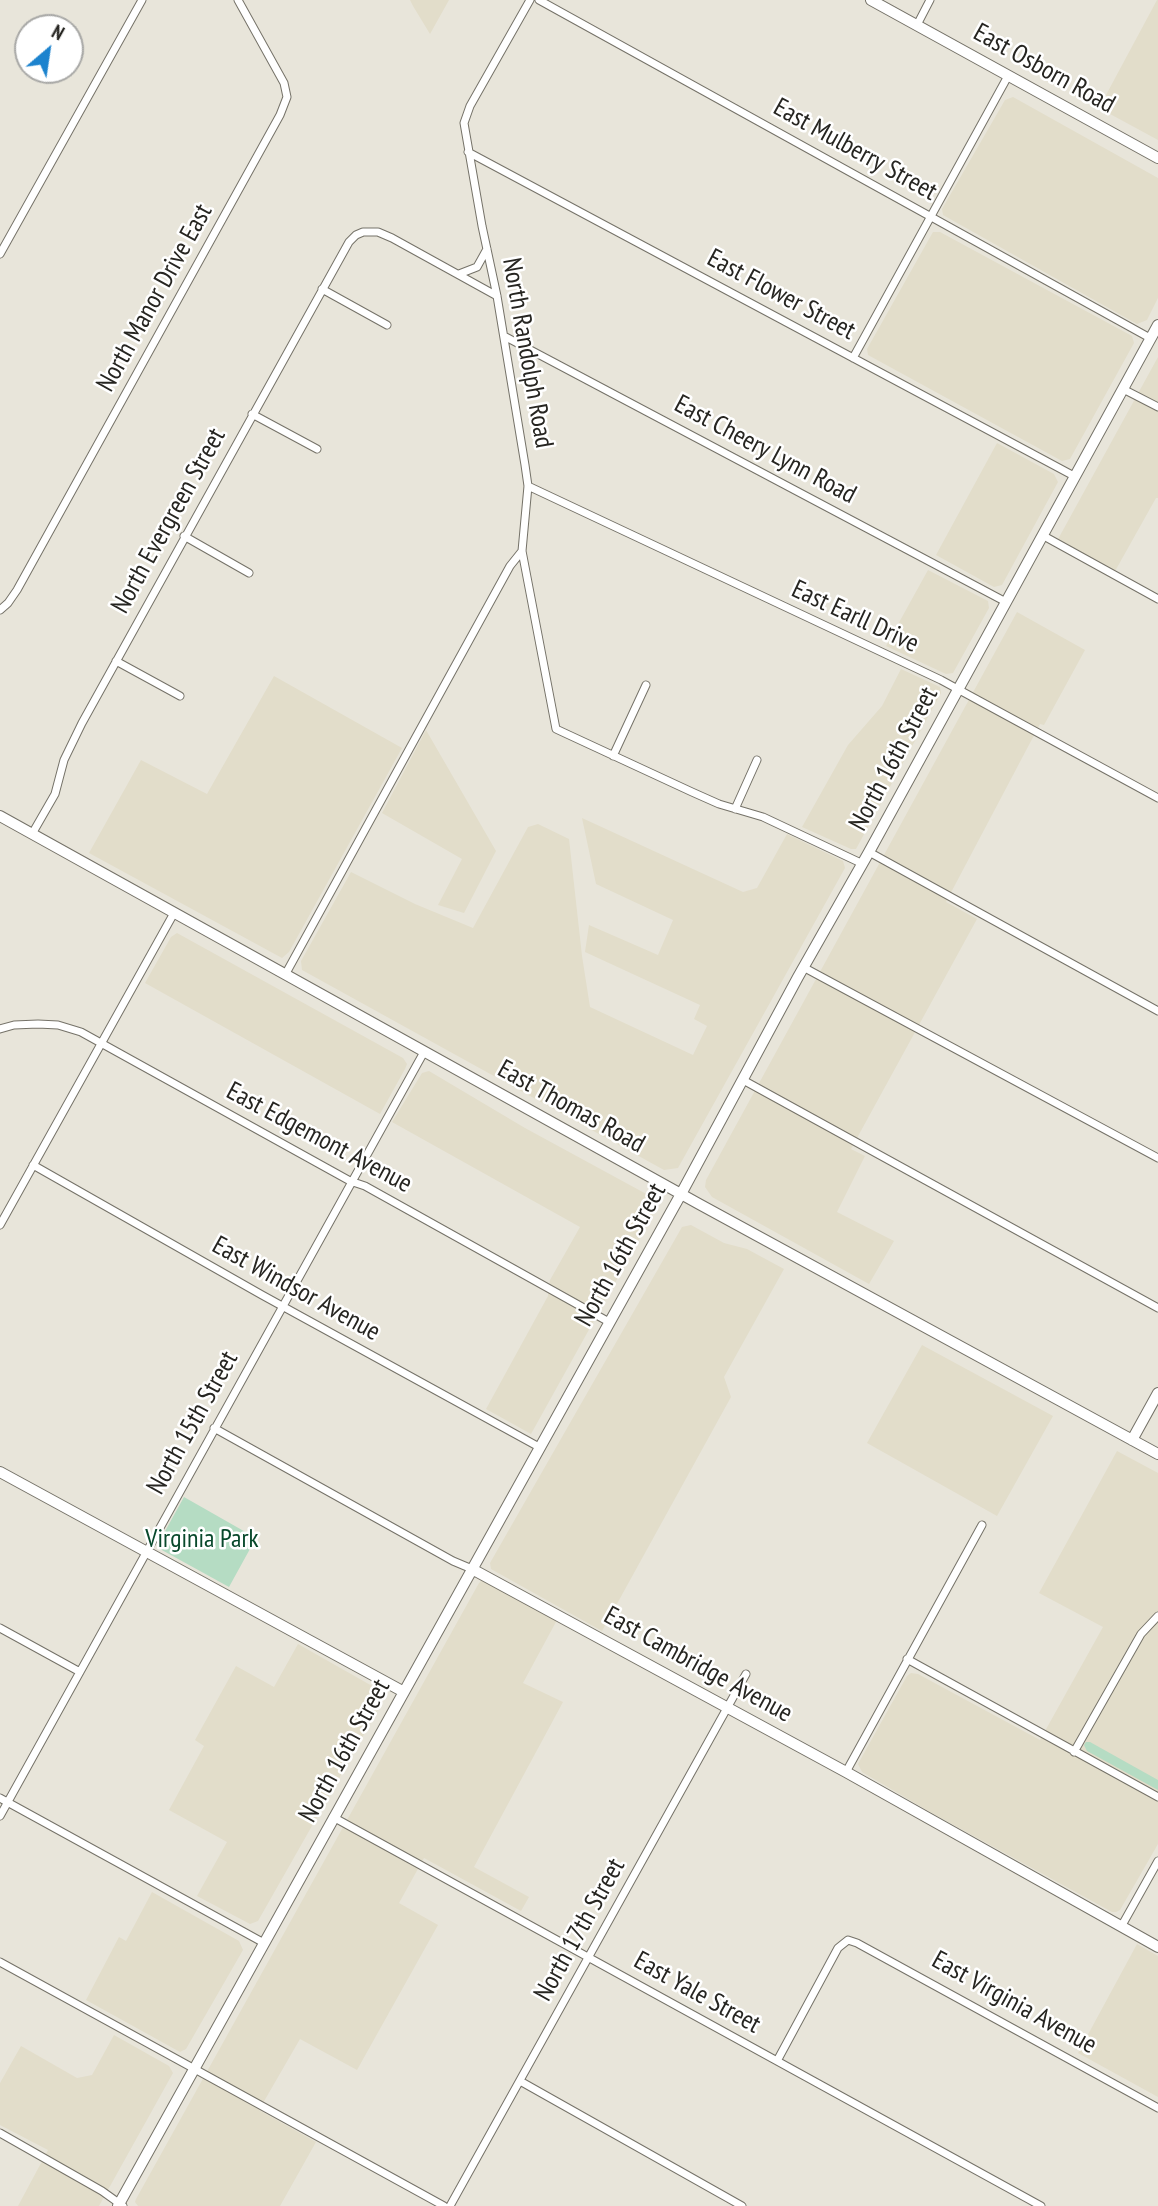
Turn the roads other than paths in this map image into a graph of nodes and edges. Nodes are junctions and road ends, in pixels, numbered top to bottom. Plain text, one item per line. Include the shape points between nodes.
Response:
1 (142, 0) edge
2 (238, 0) edge
3 (530, 0) edge
4 (540, 0) edge
5 (871, 0) edge
6 (930, 0) edge
7 (916, 25) junction
8 (1008, 76) junction
9 (468, 152) junction
10 (1158, 158) edge
11 (932, 216) junction
12 (487, 248) junction
13 (0, 254) edge
14 (458, 274) junction
15 (322, 289) junction
16 (498, 296) junction
17 (387, 325) dead end
18 (1158, 325) edge
19 (504, 336) junction
20 (1150, 338) junction
21 (853, 358) junction
22 (1123, 388) junction
23 (1158, 407) edge
24 (252, 414) junction
25 (317, 449) dead end
26 (1074, 476) junction
27 (528, 486) junction
28 (184, 536) junction
29 (1042, 536) junction
30 (522, 551) junction
31 (249, 573) dead end
32 (1158, 598) edge
33 (1006, 602) junction
34 (0, 610) edge
35 (116, 661) junction
36 (646, 685) dead end
37 (958, 688) junction
38 (180, 696) dead end
39 (613, 756) junction
40 (757, 760) dead end
41 (1158, 798) edge
42 (735, 808) junction
43 (0, 816) edge
44 (32, 834) junction
45 (869, 852) junction
46 (863, 863) junction
47 (174, 913) junction
48 (803, 967) junction
49 (285, 975) junction
50 (1158, 1011) edge
51 (0, 1029) edge
52 (102, 1043) junction
53 (424, 1052) junction
54 (743, 1080) junction
55 (1158, 1158) edge
56 (33, 1165) junction
57 (350, 1181) junction
58 (681, 1194) junction
59 (0, 1225) edge
60 (282, 1305) junction
61 (1158, 1308) edge
62 (609, 1322) junction
63 (1158, 1393) edge
64 (214, 1429) junction
65 (1132, 1440) junction
66 (539, 1447) junction
67 (1158, 1454) edge
68 (0, 1472) edge
69 (982, 1525) dead end
70 (146, 1552) junction
71 (472, 1569) junction
72 (1158, 1616) edge
73 (0, 1628) edge
74 (907, 1659) junction
75 (80, 1672) junction
76 (746, 1674) dead end
77 (404, 1692) junction
78 (727, 1707) junction
79 (1074, 1752) junction
80 (846, 1772) junction
81 (1158, 1797) edge
82 (4, 1800) edge
83 (0, 1816) edge
84 (333, 1817) junction
85 (1158, 1861) edge
86 (1121, 1927) junction
87 (264, 1943) junction
88 (1158, 1947) edge
89 (589, 1958) junction
90 (0, 1962) edge
91 (777, 2061) junction
92 (195, 2070) junction
93 (520, 2081) junction
94 (1158, 2108) edge
95 (0, 2133) edge
96 (120, 2205) edge
97 (444, 2206) edge
98 (450, 2206) edge
99 (742, 2206) edge
100 (1041, 2206) edge

1 - 13 street
2 - 34 street, North Manor Drive East via 284,83 287,97 17,590
3 - 9 street, North Randolph Road via 466,115
4 - 11 street, East Mulberry Street
5 - 7 main road, East Osborn Road
6 - 7 street
7 - 8 main road, East Osborn Road
8 - 10 main road, East Osborn Road
8 - 11 street
9 - 12 street, North Randolph Road
9 - 21 street, East Flower Street
11 - 20 street, East Mulberry Street
11 - 21 street
12 - 14 street via 477,267
12 - 16 street, North Randolph Road
14 - 15 street, North Evergreen Street via 378,232 363,232 343,251
14 - 16 street
15 - 17 street
15 - 24 street, North Evergreen Street
16 - 19 street, North Randolph Road
18 - 20 main road, North 16th Street
19 - 27 street, North Randolph Road
19 - 33 street, East Cheery Lynn Road
20 - 22 main road, North 16th Street
21 - 26 street, East Flower Street
22 - 23 street
22 - 26 main road, North 16th Street
24 - 25 street
24 - 28 street, North Evergreen Street
26 - 29 main road, North 16th Street
27 - 30 street, North Randolph Road
27 - 37 street, East Earll Drive
28 - 31 street
28 - 35 street, North Evergreen Street
29 - 32 street
29 - 33 main road, North 16th Street
30 - 39 street, North Randolph Road via 556,729
30 - 49 street
33 - 37 main road, North 16th Street
35 - 38 street
35 - 44 street, North Evergreen Street via 75,737 55,794
36 - 39 street
37 - 41 street, East Earll Drive
37 - 45 main road, North 16th Street
39 - 42 street
40 - 42 street
42 - 46 street
43 - 44 main road, East Thomas Road
44 - 47 main road, East Thomas Road
45 - 46 main road, North 16th Street
45 - 50 street
46 - 48 main road, North 16th Street
47 - 49 main road, East Thomas Road
47 - 52 street
48 - 54 main road, North 16th Street
48 - 55 street
49 - 53 main road, East Thomas Road
51 - 52 street, East Edgemont Avenue via 58,1025
52 - 56 street
52 - 57 street, East Edgemont Avenue
53 - 57 street, North 15th Street
53 - 58 main road, East Thomas Road
54 - 58 main road, North 16th Street
54 - 61 street
56 - 59 street
56 - 60 street, East Windsor Avenue
57 - 60 street, North 15th Street
57 - 62 street, East Edgemont Avenue
58 - 62 main road, North 16th Street
58 - 65 main road, East Thomas Road
60 - 64 street, North 15th Street
60 - 66 street, East Windsor Avenue
62 - 66 main road, North 16th Street
63 - 65 main road
64 - 70 street, North 15th Street
64 - 71 street, East Cambridge Avenue
65 - 67 main road, East Thomas Road
66 - 71 main road, North 16th Street
68 - 70 main road
69 - 74 street
70 - 75 street, North 15th Street
70 - 77 main road
71 - 77 main road, North 16th Street
71 - 78 main road, East Cambridge Avenue
72 - 79 street via 1136,1643
73 - 75 street
74 - 79 street
74 - 80 street
75 - 82 street, North 15th Street
76 - 78 street, North 17th Street
77 - 84 main road, North 16th Street
78 - 80 main road, East Cambridge Avenue
78 - 89 street, North 17th Street
79 - 81 street
80 - 86 main road, East Cambridge Avenue
82 - 83 street, North 15th Street
82 - 87 street
84 - 87 main road, North 16th Street
84 - 89 street, East Yale Street
85 - 86 street
86 - 88 main road, East Cambridge Avenue
87 - 92 main road, North 16th Street
89 - 91 street, East Yale Street
89 - 93 street, North 17th Street
90 - 92 street
91 - 94 street, East Virginia Avenue via 838,1948 848,1940
91 - 100 street, East Yale Street
92 - 96 main road, North 16th Street
92 - 97 street
93 - 98 street, North 17th Street
93 - 99 street
95 - 96 street

